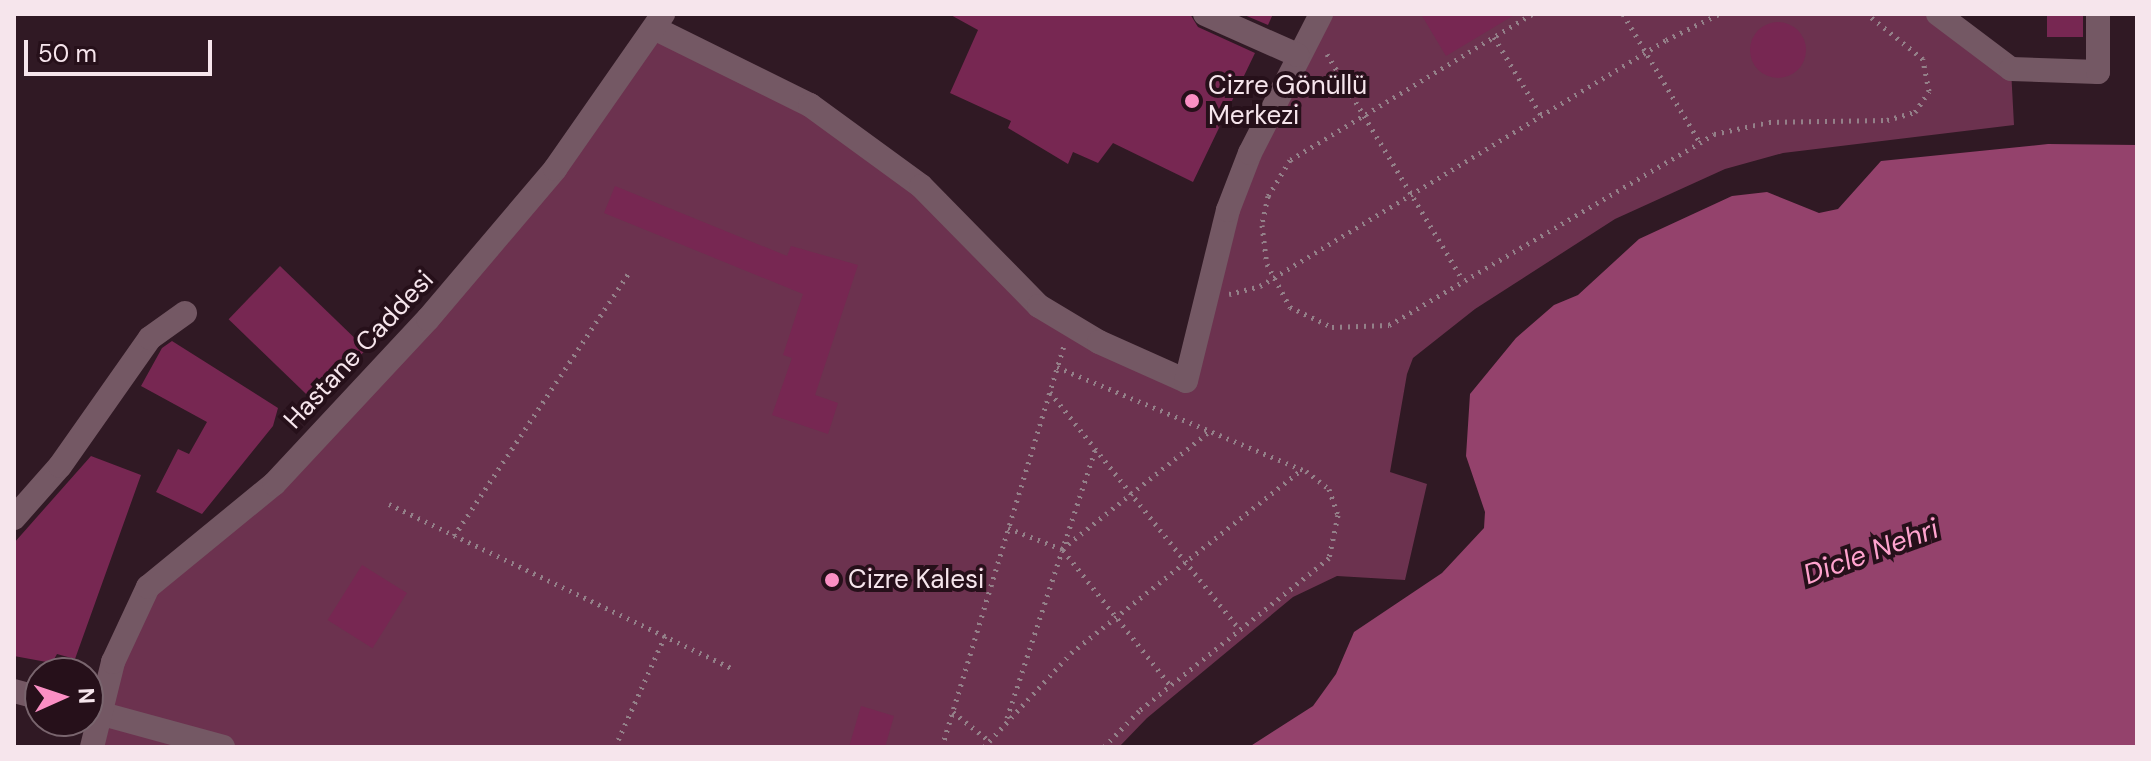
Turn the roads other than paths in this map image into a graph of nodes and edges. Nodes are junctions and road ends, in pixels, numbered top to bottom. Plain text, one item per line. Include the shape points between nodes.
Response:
1 (1205, 14) edge
2 (1938, 14) edge
3 (2098, 14) edge
4 (659, 22) edge
5 (1316, 22) edge
6 (1297, 55) junction
7 (185, 313) dead end
8 (14, 518) edge
9 (104, 684) edge
10 (104, 714) edge
11 (223, 747) edge

1 - 6 street
2 - 3 street via 2011,69 2098,72
4 - 6 street via 810,105 921,186 1039,306 1186,381 1205,298 1250,153
4 - 9 street, Hastane Caddesi via 555,169 428,319 274,484 148,587
5 - 6 street
7 - 8 street via 150,338 60,466
10 - 11 street

